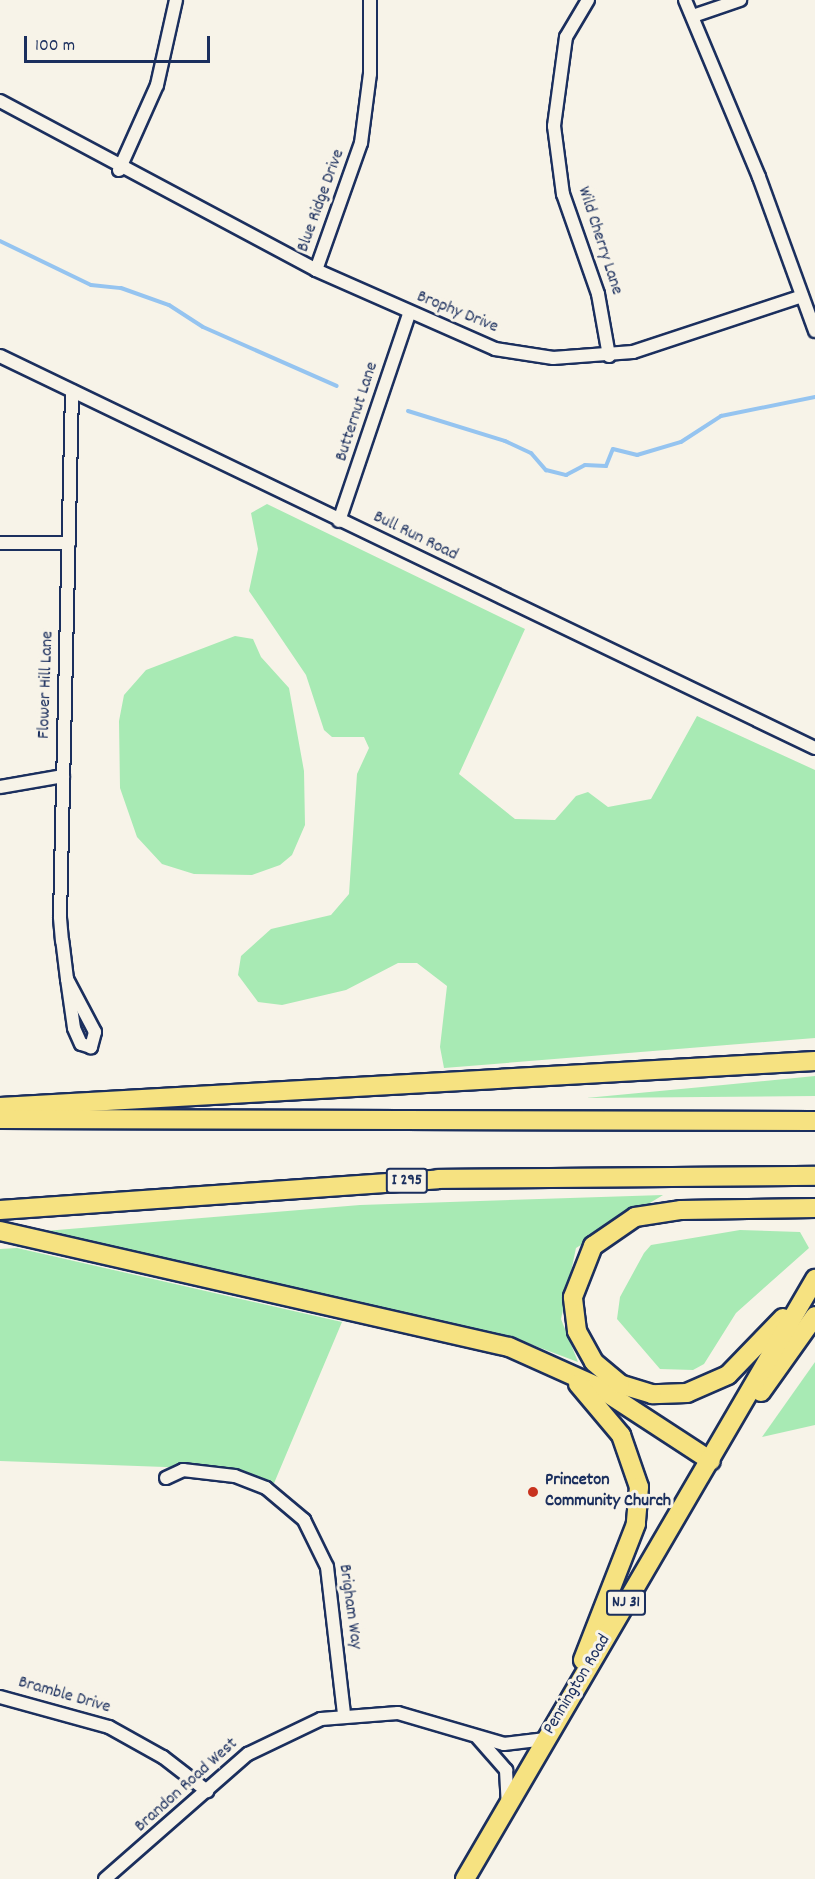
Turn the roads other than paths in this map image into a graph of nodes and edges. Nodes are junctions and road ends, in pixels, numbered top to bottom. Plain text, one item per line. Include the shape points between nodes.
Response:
1 (176, 0) edge
2 (370, 0) edge
3 (588, 0) edge
4 (685, 0) edge
5 (740, 0) edge
6 (693, 16) junction
7 (0, 102) edge
8 (119, 170) junction
9 (316, 270) junction
10 (802, 296) junction
11 (410, 314) junction
12 (815, 331) edge
13 (0, 356) edge
14 (609, 356) junction
15 (72, 391) junction
16 (339, 521) junction
17 (0, 543) edge
18 (69, 543) junction
19 (815, 748) edge
20 (63, 776) junction
21 (0, 787) edge
22 (67, 979) junction
23 (815, 1061) edge
24 (0, 1107) edge
25 (0, 1119) edge
26 (815, 1120) edge
27 (815, 1176) edge
28 (815, 1208) edge
29 (0, 1210) edge
30 (0, 1231) edge
31 (812, 1283) edge
32 (815, 1316) edge
33 (815, 1327) edge
34 (794, 1348) junction
35 (531, 1354) junction
36 (711, 1461) junction
37 (166, 1478) dead end
38 (0, 1696) edge
39 (567, 1702) junction
40 (344, 1714) junction
41 (472, 1733) junction
42 (546, 1739) junction
43 (207, 1791) junction
44 (508, 1803) junction
45 (105, 1879) edge
46 (465, 1879) edge

1 - 8 street via 157,85
2 - 9 street, Blue Ridge Drive via 370,74 362,143
3 - 14 street, Wild Cherry Lane via 566,37 554,126 563,194 598,294
4 - 6 street
5 - 6 street
6 - 10 street
7 - 8 street, Brophy Drive
8 - 9 street, Brophy Drive
9 - 11 street, Brophy Drive
10 - 12 street
10 - 14 street, Brophy Drive via 659,346
11 - 14 street, Brophy Drive via 495,349 553,358
11 - 16 street, Butternut Lane
13 - 15 street, Bull Run Road
15 - 16 street, Bull Run Road
15 - 18 street, Flower Hill Lane
16 - 19 street, Bull Run Road
17 - 18 street
18 - 20 street, Flower Hill Lane
20 - 21 street
20 - 22 street, Flower Hill Lane via 60,917
22 - 22 street, Flower Hill Lane via 76,1034 83,1046 91,1047 95,1032
23 - 24 highway
25 - 26 highway
27 - 29 highway, I 295 via 438,1179
28 - 31 highway via 670,1210 623,1222 599,1240 582,1263 574,1318 590,1356 615,1381 652,1395 687,1393 741,1366
30 - 35 highway
31 - 36 highway, Pennington Road / NJ 31
32 - 34 highway, Pennington Road / NJ 31
33 - 34 highway
34 - 36 highway, Pennington Road / NJ 31
35 - 36 highway via 596,1386
35 - 39 highway via 576,1382 609,1415 631,1455 639,1487 636,1524
36 - 39 highway, Pennington Road / NJ 31
37 - 40 street, Brigham Way via 183,1470 235,1476 266,1488 303,1520 327,1567
38 - 43 street, Bramble Drive via 109,1727 163,1757
39 - 42 highway, Pennington Road / NJ 31
40 - 41 street, Brandon Road West via 398,1713
40 - 43 street, Brandon Road West via 271,1739
41 - 42 street, Brandon Road West via 504,1744
41 - 44 street via 506,1770
42 - 44 highway, Pennington Road / NJ 31
43 - 45 street, Brandon Road West
44 - 46 highway, Pennington Road / NJ 31

